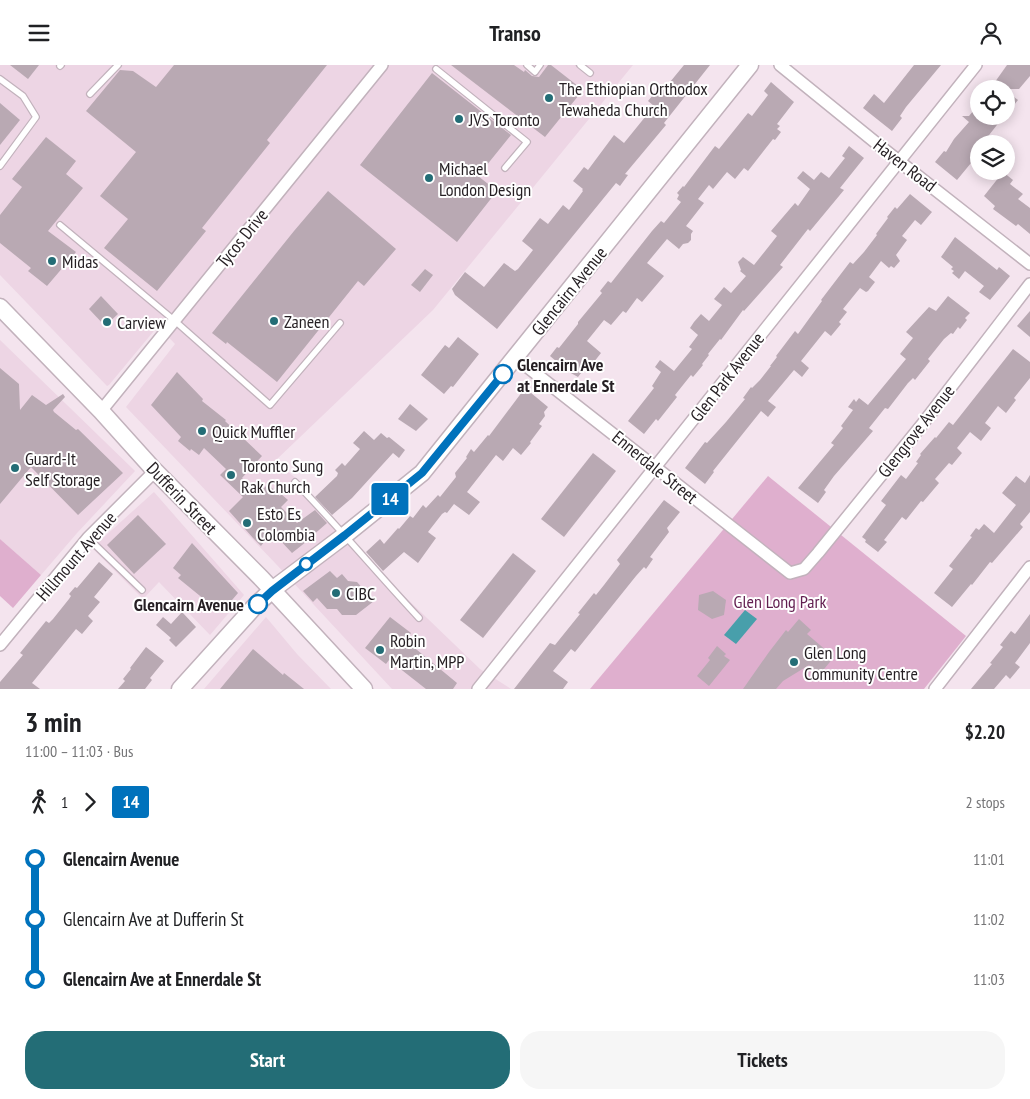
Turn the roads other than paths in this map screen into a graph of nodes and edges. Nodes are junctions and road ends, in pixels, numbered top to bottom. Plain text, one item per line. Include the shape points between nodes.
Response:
1 (118, 65) edge
2 (382, 65) edge
3 (527, 65) edge
4 (540, 65) edge
5 (580, 65) edge
6 (750, 65) edge
7 (780, 65) edge
8 (976, 65) edge
9 (436, 69) dead end
10 (590, 73) dead end
11 (0, 79) edge
12 (90, 95) dead end
13 (899, 161) junction
14 (0, 166) edge
15 (505, 168) dead end
16 (60, 225) dead end
17 (1030, 264) edge
18 (1030, 284) edge
19 (0, 307) edge
20 (175, 321) junction
21 (340, 323) dead end
22 (516, 358) junction
23 (102, 411) junction
24 (655, 468) junction
25 (156, 471) junction
26 (296, 482) dead end
27 (345, 535) junction
28 (88, 539) junction
29 (1030, 567) edge
30 (796, 572) joint
31 (142, 590) dead end
32 (272, 591) junction
33 (419, 618) dead end
34 (0, 645) edge
35 (180, 689) edge
36 (364, 689) edge
37 (478, 689) edge
38 (935, 689) edge

1 - 12 lane
2 - 20 street, Tycos Drive
3 - 4 lane via 535,72
5 - 10 lane
6 - 22 street, Glencairn Avenue
7 - 13 street, Haven Road
8 - 13 street, Glen Park Avenue
9 - 15 lane via 527,142
11 - 14 lane via 23,97 36,117
13 - 17 street, Haven Road
13 - 24 street, Glen Park Avenue
16 - 20 lane
18 - 30 street, Glengrove Avenue via 921,426 804,569
19 - 23 street, Dufferin Street
20 - 21 lane via 270,405
20 - 23 street, Tycos Drive
22 - 24 street, Ennerdale Street
22 - 27 street, Glencairn Avenue via 422,473
23 - 25 street, Dufferin Street
24 - 30 street, Ennerdale Street via 784,569
24 - 37 street, Glen Park Avenue
25 - 28 street, Hillmount Avenue
25 - 32 street, Dufferin Street
26 - 27 lane
27 - 32 street, Glencairn Avenue
27 - 33 lane
28 - 31 lane
28 - 34 street, Hillmount Avenue
29 - 38 street
32 - 35 street, Glencairn Avenue
32 - 36 street, Dufferin Street

